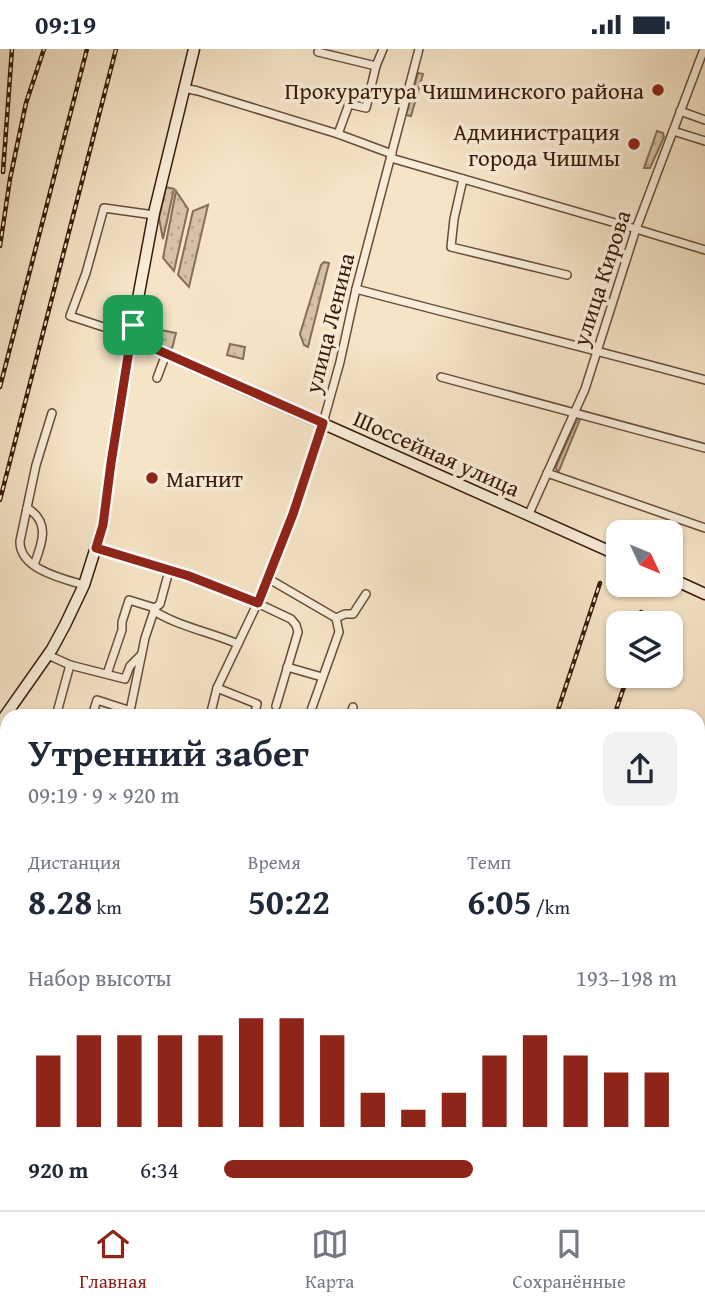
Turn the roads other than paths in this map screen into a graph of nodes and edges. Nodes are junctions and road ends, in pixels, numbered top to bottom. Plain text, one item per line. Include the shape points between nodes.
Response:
1 (194, 49) edge
2 (383, 49) edge
3 (419, 49) edge
4 (704, 49) edge
5 (318, 52) dead end
6 (376, 66) junction
7 (184, 88) junction
8 (681, 111) junction
9 (705, 120) edge
10 (673, 131) junction
11 (338, 134) junction
12 (705, 141) edge
13 (392, 156) junction
14 (463, 179) junction
15 (154, 215) junction
16 (636, 229) junction
17 (705, 250) edge
18 (567, 275) dead end
19 (356, 289) junction
20 (132, 331) junction
21 (151, 347) junction
22 (597, 350) junction
23 (166, 354) junction
24 (127, 362) junction
25 (441, 377) dead end
26 (157, 378) dead end
27 (705, 380) edge
28 (52, 413) dead end
29 (574, 413) junction
30 (323, 423) junction
31 (705, 448) edge
32 (547, 473) junction
33 (27, 508) junction
34 (528, 516) junction
35 (705, 528) edge
36 (96, 548) junction
37 (606, 550) edge
38 (34, 565) junction
39 (169, 571) junction
40 (269, 579) junction
41 (683, 584) edge
42 (84, 585) junction
43 (366, 594) dead end
44 (705, 594) edge
45 (258, 603) junction
46 (154, 610) junction
47 (336, 618) junction
48 (238, 643) junction
49 (142, 654) junction
50 (48, 655) junction
51 (70, 665) junction
52 (287, 667) junction
53 (107, 674) junction
54 (322, 677) junction
55 (217, 688) junction
56 (276, 706) dead end
57 (10, 709) edge
58 (58, 709) edge
59 (94, 709) edge
60 (120, 709) edge
61 (131, 709) edge
62 (212, 709) edge
63 (256, 709) edge
64 (311, 709) edge

1 - 7 main road
2 - 6 street
3 - 13 street, улица Ленина
4 - 8 street, улица Кирова
5 - 6 street
6 - 11 street via 366,108 349,104
7 - 11 street
7 - 15 main road
8 - 9 street
8 - 10 street, улица Кирова
10 - 12 street
10 - 16 street, улица Кирова
11 - 13 street
13 - 14 street
13 - 19 street, улица Ленина
14 - 16 street
14 - 18 street via 451,247
15 - 20 main road
15 - 20 street via 104,208 70,316
16 - 17 street
16 - 22 street, улица Кирова
19 - 22 street
19 - 30 street, улица Ленина
20 - 21 main road, Шоссейная улица
20 - 24 main road
21 - 23 main road, Шоссейная улица
21 - 24 main road via 136,352
22 - 27 street
22 - 29 street, улица Кирова
23 - 26 street
23 - 30 main road, Шоссейная улица
24 - 36 main road
25 - 29 street
28 - 33 street
29 - 31 street
29 - 32 street, улица Кирова
30 - 34 main road, Шоссейная улица
30 - 40 street, улица Ленина
32 - 34 street, улица Кирова
32 - 35 street, Шоссейная улица
33 - 38 street via 20,549
33 - 38 street via 36,513 43,532
34 - 37 main road, Шоссейная улица
36 - 39 street
36 - 42 main road
38 - 42 street
39 - 45 street
39 - 46 street
40 - 45 street, улица Ленина
40 - 47 street
41 - 44 main road
42 - 50 main road
43 - 47 street via 353,614
45 - 48 street, улица Ленина
45 - 52 street via 296,625
46 - 48 street via 169,620
46 - 49 street
46 - 53 street via 129,600
47 - 54 street via 339,632
48 - 55 street, улица Ленина
49 - 53 street via 125,679
49 - 61 street
50 - 51 street
50 - 57 main road
51 - 53 street
51 - 58 street
52 - 54 street
52 - 56 street
54 - 64 street
55 - 62 street, улица Ленина
55 - 63 street via 257,704
59 - 60 street via 97,700

